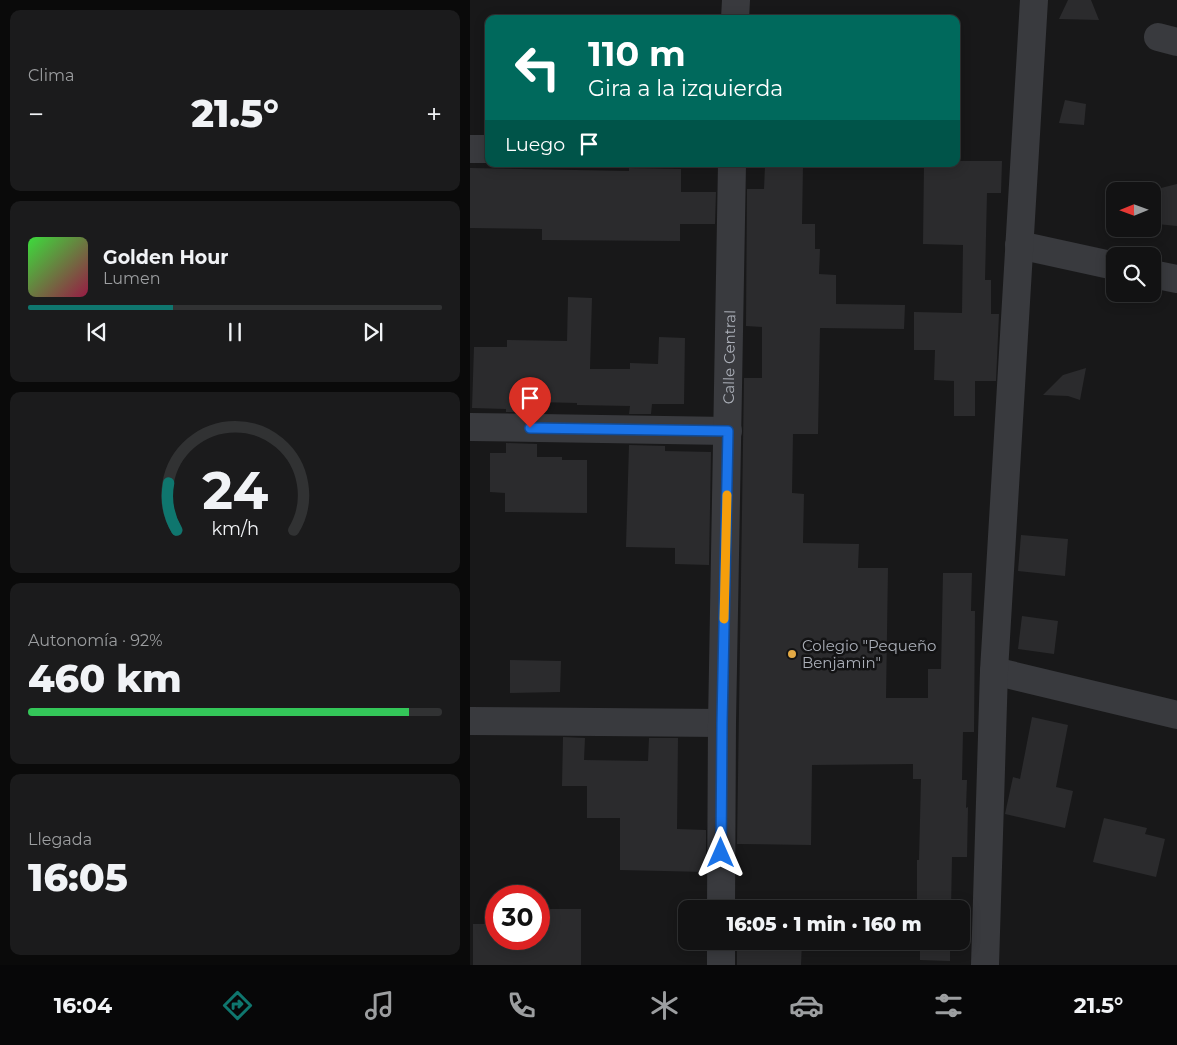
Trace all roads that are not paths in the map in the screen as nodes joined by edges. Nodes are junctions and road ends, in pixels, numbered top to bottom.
1 (736, 0) edge
2 (1034, 0) edge
3 (736, 15) edge
4 (470, 149) edge
5 (485, 149) edge
6 (732, 167) edge
7 (1019, 245) junction
8 (1106, 264) edge
9 (1161, 276) edge
10 (1177, 279) edge
11 (470, 427) edge
12 (728, 431) junction
13 (994, 670) junction
14 (1177, 715) edge
15 (470, 721) edge
16 (722, 723) junction
17 (721, 900) edge
18 (721, 950) edge
19 (721, 965) edge
20 (985, 965) edge

1 - 3 street
2 - 7 street
4 - 5 street
6 - 12 street, Calle Central
7 - 8 street
7 - 13 street
9 - 10 street
11 - 12 street
12 - 16 street, Calle Central
13 - 14 street
13 - 20 street
15 - 16 street
16 - 17 street, Calle Central
18 - 19 street

